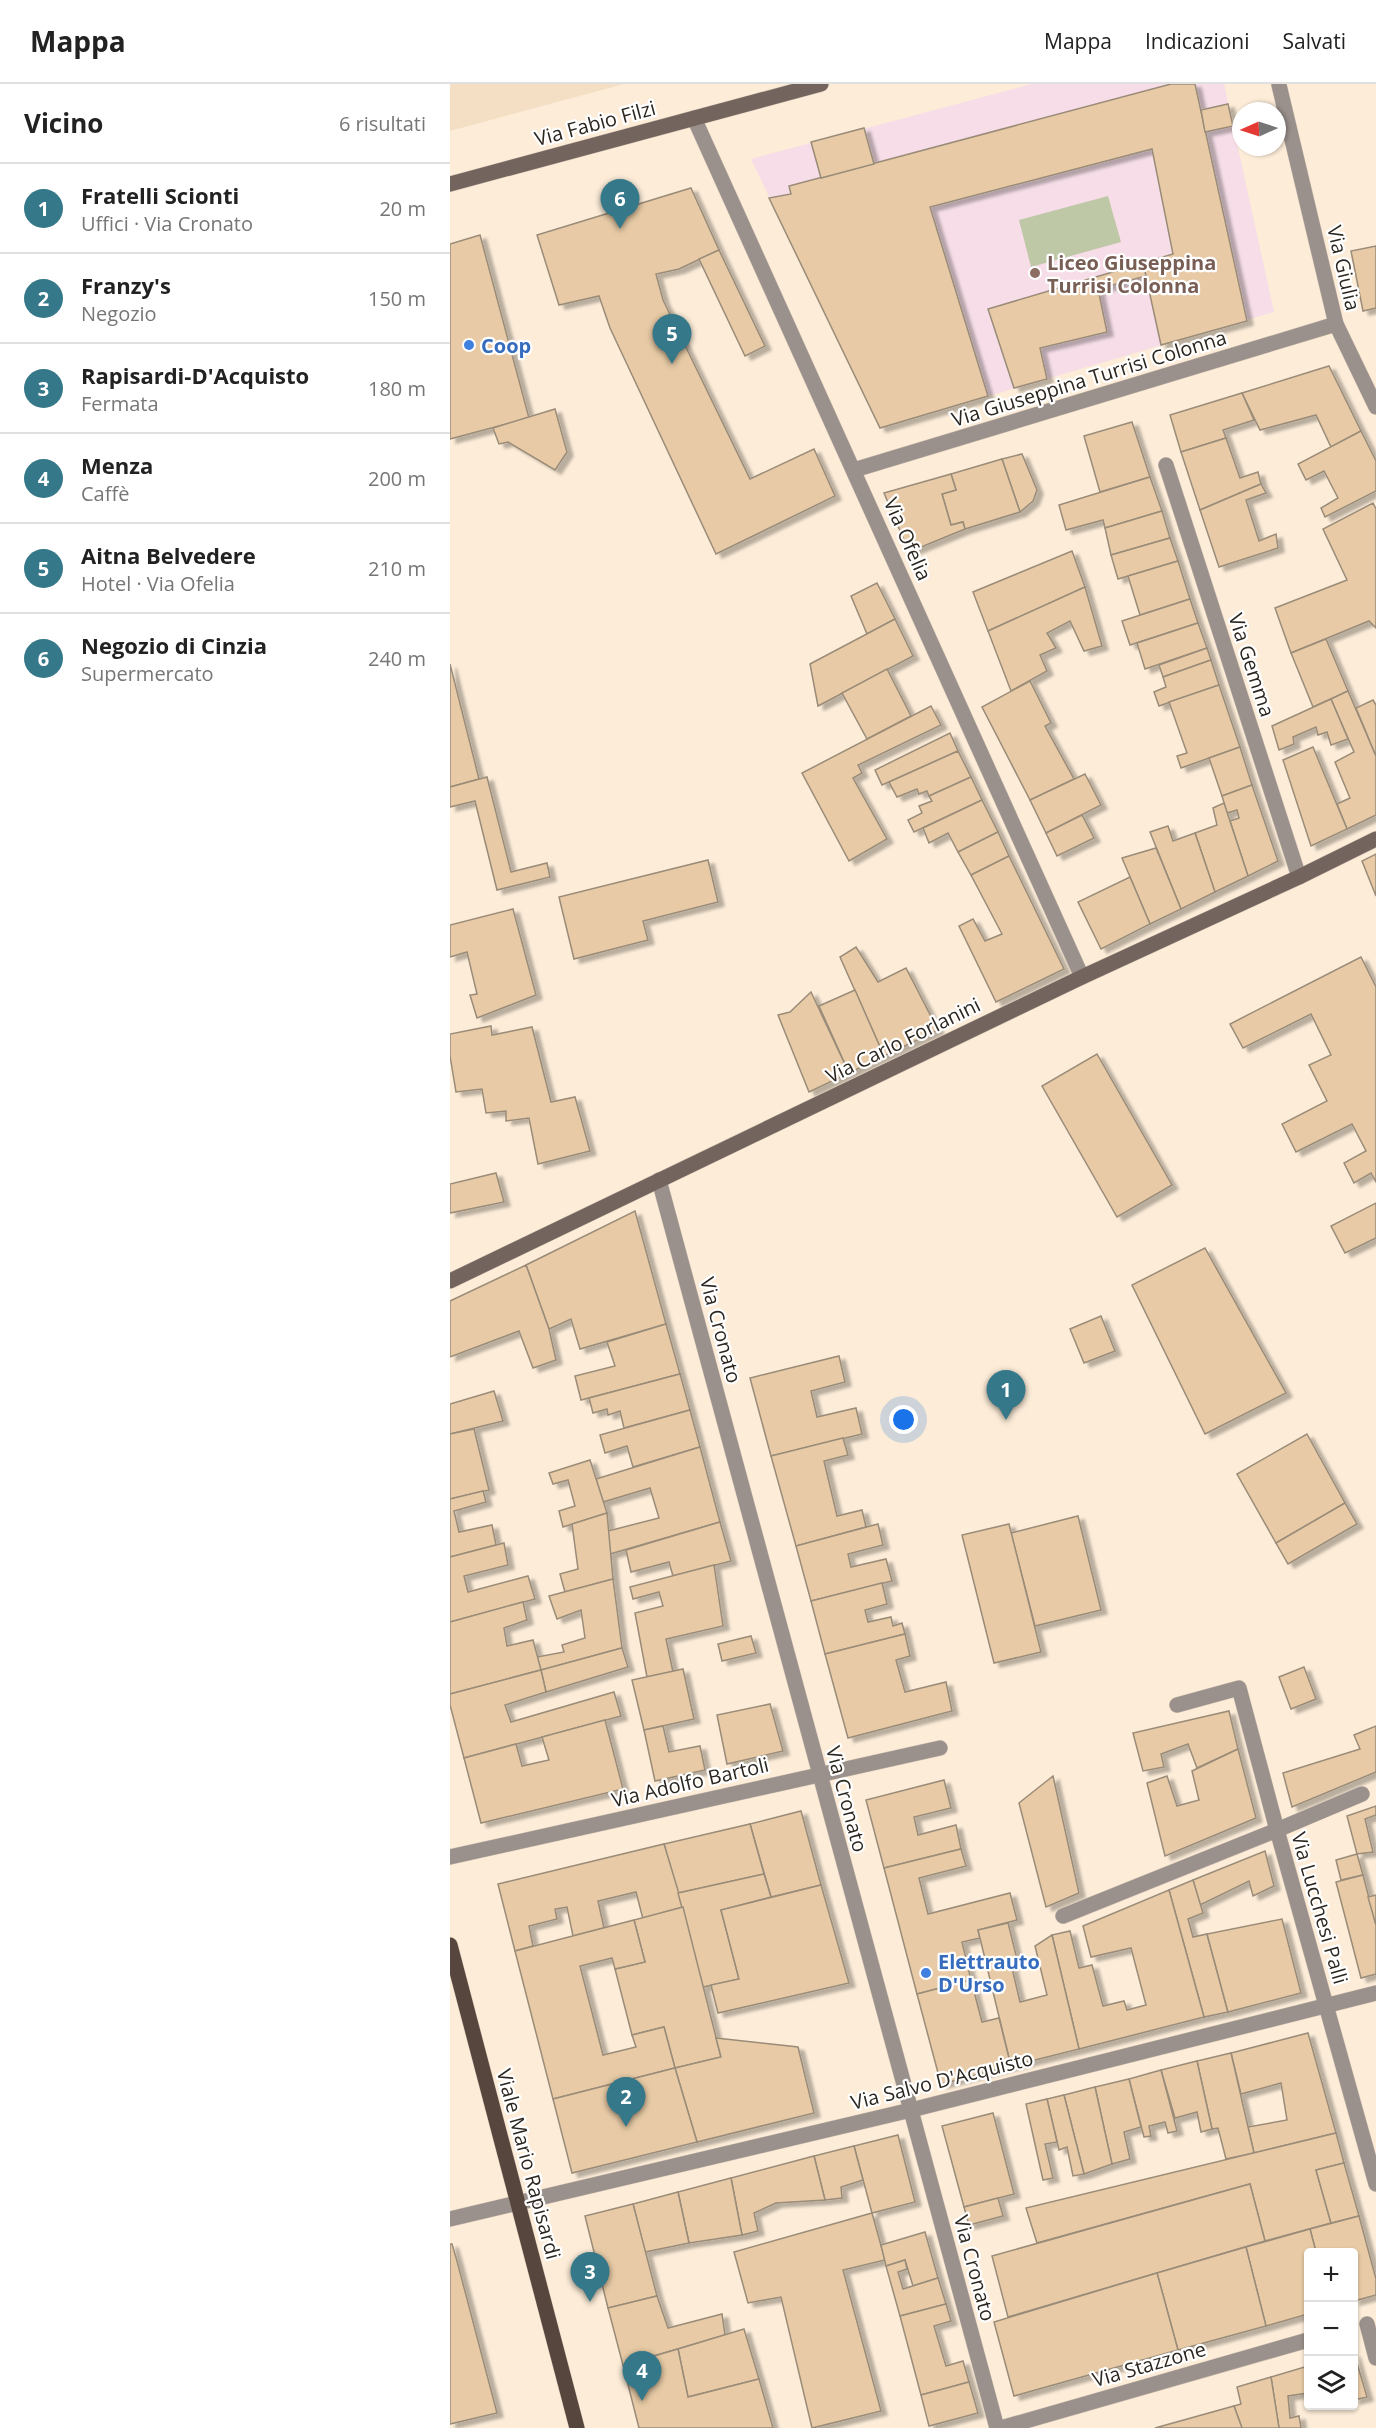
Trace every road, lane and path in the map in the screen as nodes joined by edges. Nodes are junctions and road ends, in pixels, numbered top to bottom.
1 (821, 84) edge
2 (1282, 84) edge
3 (694, 118) junction
4 (450, 184) edge
5 (1336, 324) junction
6 (1376, 407) edge
7 (1166, 465) dead end
8 (854, 470) junction
9 (1376, 839) edge
10 (1299, 877) junction
11 (1082, 977) junction
12 (659, 1180) junction
13 (450, 1281) edge
14 (1177, 1705) dead end
15 (939, 1748) dead end
16 (819, 1774) junction
17 (1362, 1794) dead end
18 (1277, 1830) junction
19 (450, 1857) edge
20 (1063, 1916) dead end
21 (450, 1945) edge
22 (1376, 1993) edge
23 (1326, 2005) junction
24 (911, 2110) junction
25 (1376, 2184) edge
26 (517, 2202) junction
27 (450, 2219) edge
28 (1365, 2324) edge
29 (1304, 2341) edge
30 (1376, 2358) edge
31 (577, 2428) edge
32 (999, 2428) edge

1 - 3 street, Via Fabio Filzi
2 - 5 street, Via Giulia
3 - 4 street, Via Fabio Filzi
3 - 8 street, Via Ofelia
5 - 6 street, Via Giulia
5 - 8 street, Via Giuseppina Turrisi Colonna
7 - 10 street, Via Gemma
8 - 11 street, Via Ofelia
9 - 10 street, Via Carlo Forlanini
10 - 11 street, Via Carlo Forlanini
11 - 12 street, Via Carlo Forlanini
12 - 13 street, Via Carlo Forlanini
12 - 16 street, Via Cronato
14 - 18 street
15 - 16 street, Via Adolfo Bartoli
16 - 19 street, Via Adolfo Bartoli
16 - 24 street, Via Cronato
17 - 18 street
18 - 20 street, Via Lucchesi Palli
18 - 23 street, Via Lucchesi Palli
21 - 26 main road, Viale Mario Rapisardi
22 - 23 street, Via Salvo D'Acquisto
23 - 24 street, Via Salvo D'Acquisto
23 - 25 street, Via Lucchesi Palli
24 - 26 street, Via Salvo D'Acquisto
24 - 32 street, Via Cronato
26 - 27 street, Via Salvo D'Acquisto
26 - 31 main road, Viale Mario Rapisardi
28 - 30 street
29 - 32 street, Via Stazzone

